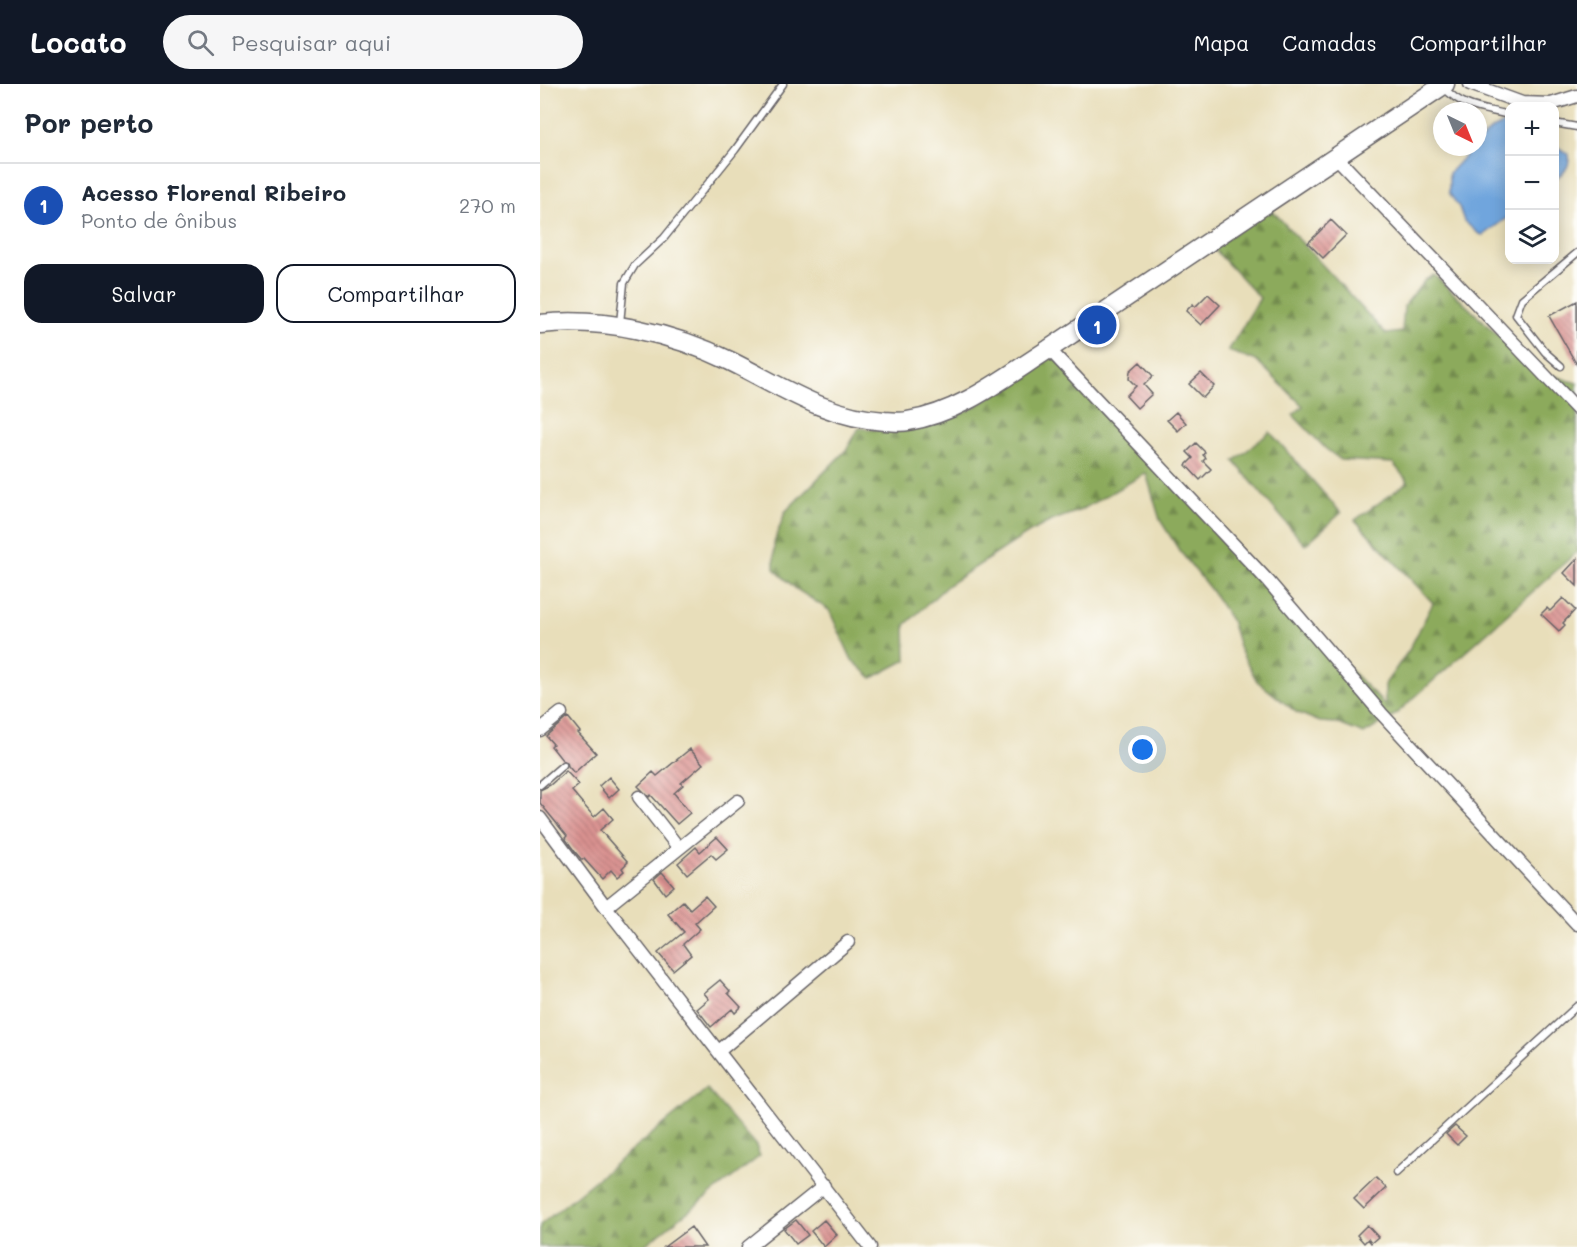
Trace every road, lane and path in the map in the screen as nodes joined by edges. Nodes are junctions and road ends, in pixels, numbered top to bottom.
1 (783, 84) edge
2 (1470, 84) edge
3 (1444, 85) edge
4 (1577, 96) edge
5 (1505, 114) edge
6 (1559, 124) edge
7 (1577, 127) edge
8 (1336, 157) junction
9 (1577, 253) edge
10 (540, 324) edge
11 (620, 326) junction
12 (1049, 349) junction
13 (1561, 366) dead end
14 (1577, 410) edge
15 (561, 713) dead end
16 (540, 730) edge
17 (563, 765) dead end
18 (540, 785) edge
19 (639, 797) dead end
20 (738, 801) dead end
21 (540, 818) edge
22 (678, 847) junction
23 (606, 907) junction
24 (1577, 924) edge
25 (848, 942) dead end
26 (1577, 1006) edge
27 (719, 1051) junction
28 (1396, 1173) dead end
29 (824, 1186) junction
30 (748, 1247) edge
31 (870, 1247) edge

1 - 11 lane
2 - 4 street
3 - 5 lane
3 - 8 street
6 - 7 lane
8 - 12 street
8 - 14 street
9 - 13 lane
10 - 11 street
11 - 12 street
12 - 24 street
15 - 16 street
17 - 18 lane
19 - 22 street
20 - 22 street
21 - 23 street
22 - 23 street
23 - 27 street
25 - 27 street
26 - 28 lane
27 - 29 street
29 - 30 street
29 - 31 street

